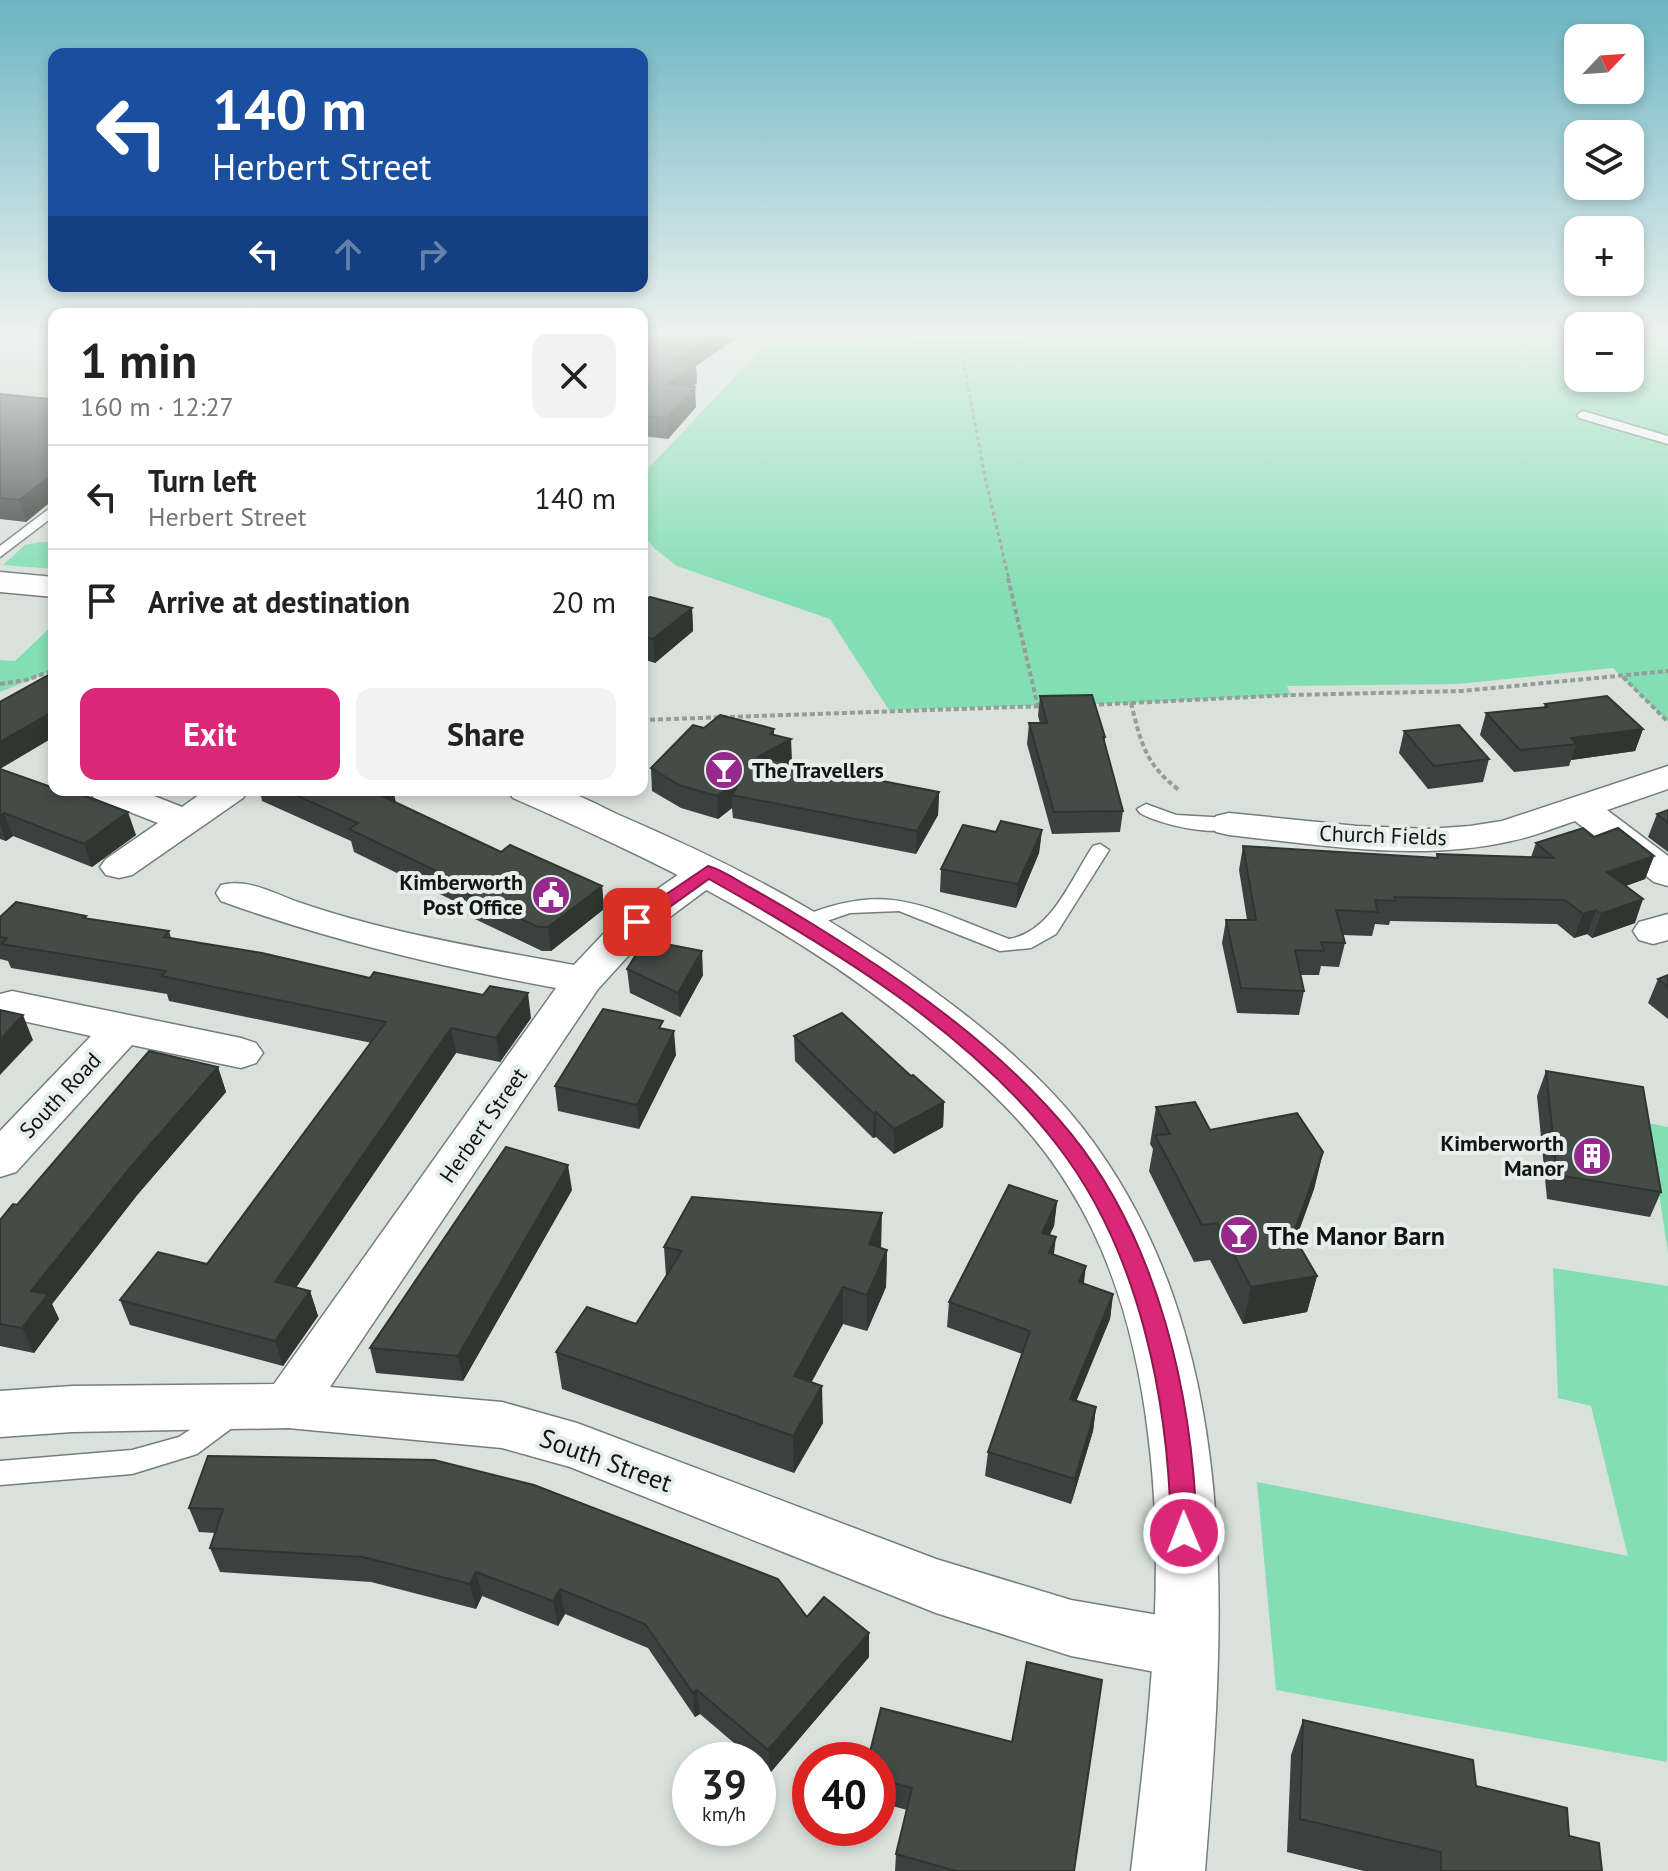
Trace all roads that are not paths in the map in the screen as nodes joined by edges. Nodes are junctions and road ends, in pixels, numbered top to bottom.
1 (1601, 420) edge
2 (1668, 440) edge
3 (48, 514) edge
4 (0, 553) edge
5 (0, 582) edge
6 (48, 586) edge
7 (1668, 777) edge
8 (122, 796) edge
9 (221, 796) edge
10 (540, 796) edge
11 (1579, 806) junction
12 (1146, 809) dead end
13 (185, 821) junction
14 (1229, 824) joint
15 (1100, 850) dead end
16 (119, 867) dead end
17 (708, 871) junction
18 (1668, 874) edge
19 (235, 893) dead end
20 (801, 924) junction
21 (583, 980) junction
22 (12, 1005) dead end
23 (121, 1030) junction
24 (241, 1053) dead end
25 (0, 1160) edge
26 (264, 1407) junction
27 (0, 1414) edge
28 (0, 1473) edge
29 (1187, 1649) junction
30 (1168, 1871) edge

1 - 2 lane
3 - 4 lane
5 - 6 street
7 - 11 street, Church Fields
8 - 13 street
9 - 13 street
10 - 17 street
11 - 14 street, Church Fields
11 - 18 street
12 - 14 lane
13 - 16 street
15 - 20 lane
17 - 20 street
17 - 21 street, Herbert Street
19 - 21 street
20 - 29 street
21 - 26 street, Herbert Street
22 - 23 street, South Road
23 - 24 street, South Road
23 - 25 street, South Road
26 - 27 street, South Street
26 - 28 lane
26 - 29 street, South Street
29 - 30 street

